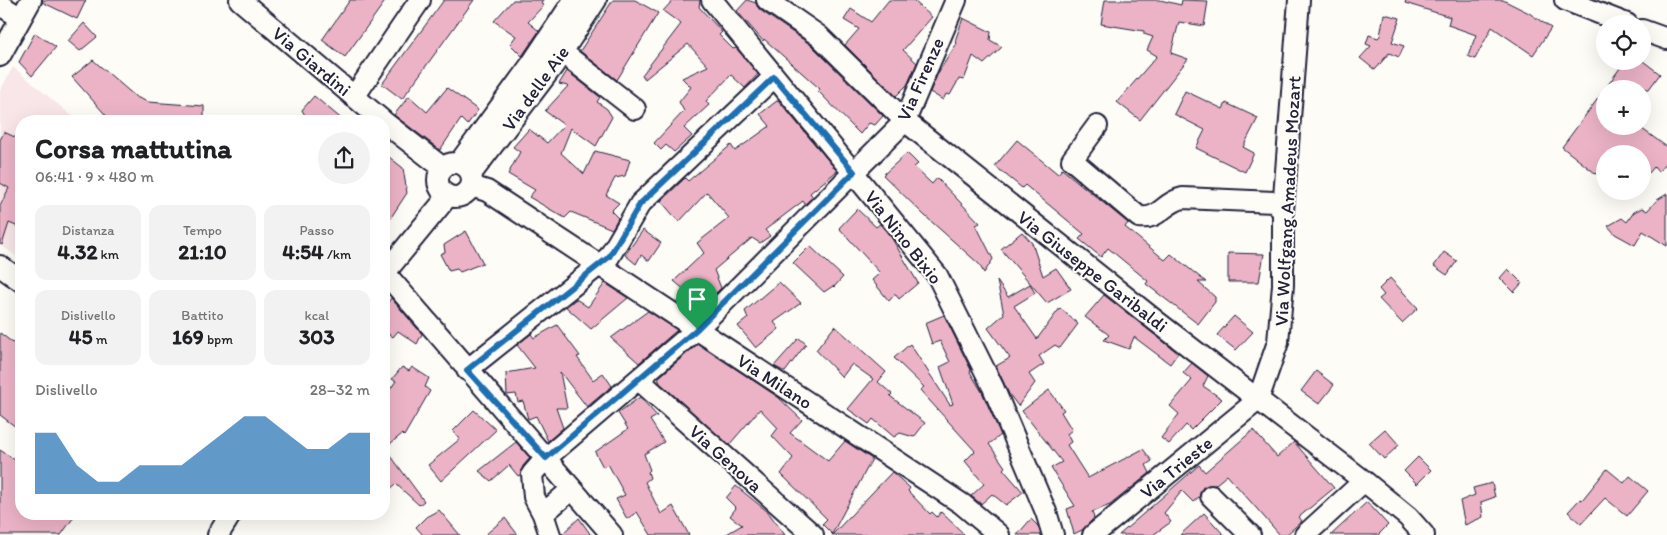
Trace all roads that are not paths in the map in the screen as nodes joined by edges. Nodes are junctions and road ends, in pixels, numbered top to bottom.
1 (31, 0) edge
2 (240, 0) edge
3 (420, 0) edge
4 (574, 0) edge
5 (596, 0) edge
6 (712, 0) edge
7 (767, 0) edge
8 (956, 0) edge
9 (1299, 0) edge
10 (1565, 0) edge
11 (0, 5) edge
12 (1604, 15) edge
13 (21, 18) junction
14 (1651, 33) edge
15 (1667, 39) edge
16 (554, 47) junction
17 (0, 56) edge
18 (774, 77) junction
19 (354, 97) junction
20 (635, 109) dead end
21 (371, 115) edge
22 (905, 122) junction
23 (1097, 126) dead end
24 (390, 128) edge
25 (854, 172) junction
26 (461, 173) junction
27 (448, 196) junction
28 (1283, 211) junction
29 (599, 264) junction
30 (0, 266) edge
31 (390, 267) edge
32 (15, 277) edge
33 (390, 281) edge
34 (697, 329) junction
35 (467, 370) junction
36 (639, 380) junction
37 (1258, 400) junction
38 (546, 458) junction
39 (1364, 481) junction
40 (572, 489) junction
41 (1211, 496) dead end
42 (543, 514) junction
43 (227, 520) edge
44 (218, 535) edge
45 (550, 535) edge
46 (612, 535) edge
47 (813, 535) edge
48 (999, 535) edge
49 (1054, 535) edge
50 (1093, 535) edge
51 (1250, 535) edge
52 (1305, 535) edge
53 (1424, 535) edge

1 - 13 street
2 - 19 street, Via Giardini
3 - 19 street
4 - 16 street, Via delle Aie
5 - 16 street, Via delle Aie
6 - 18 street, Via Nino Bixio
7 - 22 street, Via Giuseppe Garibaldi
8 - 22 street, Via Firenze
9 - 28 street, Via Wolfgang Amadeus Mozart
10 - 12 street
11 - 13 street
13 - 17 street
14 - 15 street
16 - 20 street
16 - 26 street, Via delle Aie
18 - 25 street, Via Nino Bixio
18 - 29 street
19 - 21 street, Via Giardini
22 - 25 street, Via Firenze
22 - 37 street, Via Giuseppe Garibaldi
23 - 28 street
24 - 26 street, Via Giardini
25 - 34 street, Via Firenze
25 - 49 street, Via Nino Bixio
26 - 27 street
26 - 27 street
26 - 29 street, Via Milano
27 - 31 street
28 - 37 street, Via Wolfgang Amadeus Mozart
29 - 34 street, Via Milano
29 - 35 street
30 - 32 street
33 - 35 street
34 - 36 street, Via Firenze
34 - 48 street, Via Milano
35 - 38 street
36 - 38 street, Via Firenze
36 - 47 street, Via Genova
37 - 39 street, Via Giuseppe Garibaldi
37 - 50 street, Via Trieste
38 - 40 street
38 - 42 street, Via Firenze
39 - 52 street
39 - 53 street, Via Giuseppe Garibaldi
40 - 42 street
40 - 46 street
41 - 51 street
42 - 45 street, Via Firenze
43 - 44 street

